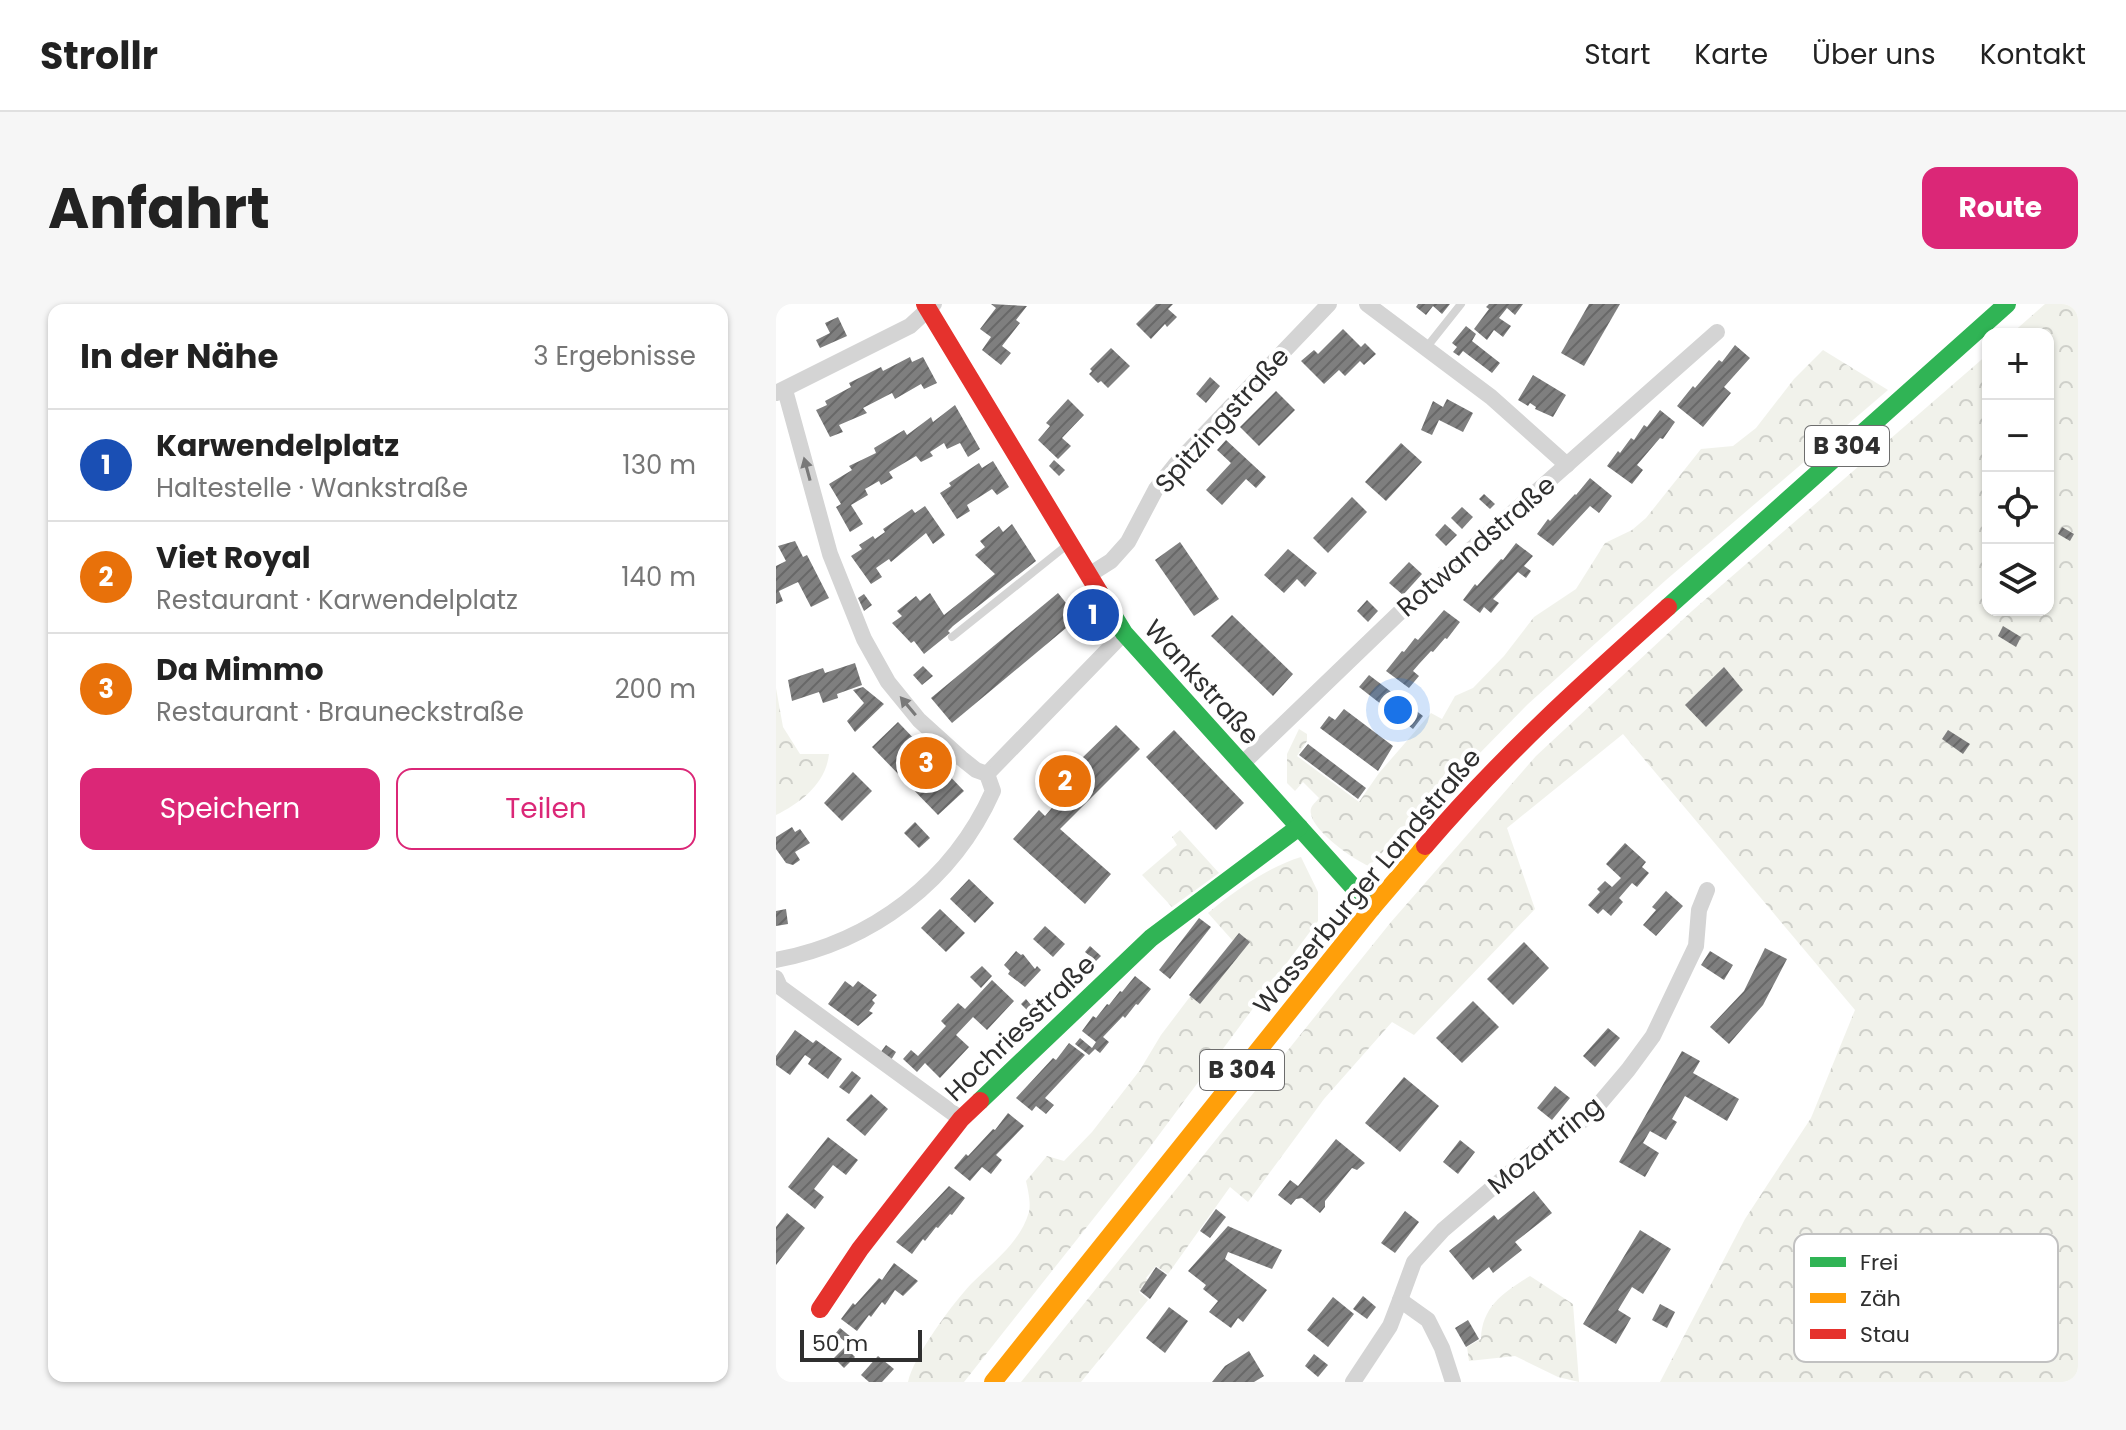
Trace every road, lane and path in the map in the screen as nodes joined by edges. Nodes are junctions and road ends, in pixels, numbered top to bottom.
1 (1329, 304) edge
2 (1367, 304) edge
3 (1461, 304) edge
4 (2007, 304) edge
5 (929, 306) edge
6 (1717, 332) dead end
7 (1426, 348) junction
8 (780, 391) edge
9 (1567, 465) junction
10 (1070, 542) junction
11 (1089, 575) junction
12 (1124, 633) junction
13 (952, 637) dead end
14 (1241, 765) junction
15 (987, 774) junction
16 (1299, 827) junction
17 (1707, 890) dead end
18 (1372, 908) junction
19 (776, 960) edge
20 (776, 978) edge
21 (961, 1119) junction
22 (1400, 1300) junction
23 (820, 1309) dead end
24 (993, 1382) edge
25 (1353, 1382) edge
26 (1453, 1382) edge

1 - 11 street, Spitzingstraße
2 - 7 street
3 - 7 lane
4 - 18 main road, Wasserburger Landstraße / B 304
5 - 8 street
5 - 10 main road, Wankstraße
6 - 9 street, Rotwandstraße
7 - 9 street
15 -> 8 street
9 - 14 street, Rotwandstraße
10 - 11 main road, Wankstraße
10 - 13 lane
11 - 12 main road, Wankstraße
12 - 14 main road, Wankstraße
12 - 15 street
14 - 16 main road, Wankstraße
15 - 19 street
16 - 18 main road, Wankstraße
16 - 21 main road, Hochriesstraße
17 - 22 street, Mozartring
18 - 24 main road, Wasserburger Landstraße / B 304
20 - 21 street
21 - 23 main road, Hochriesstraße
22 - 25 street, Mozartring
22 - 26 street

